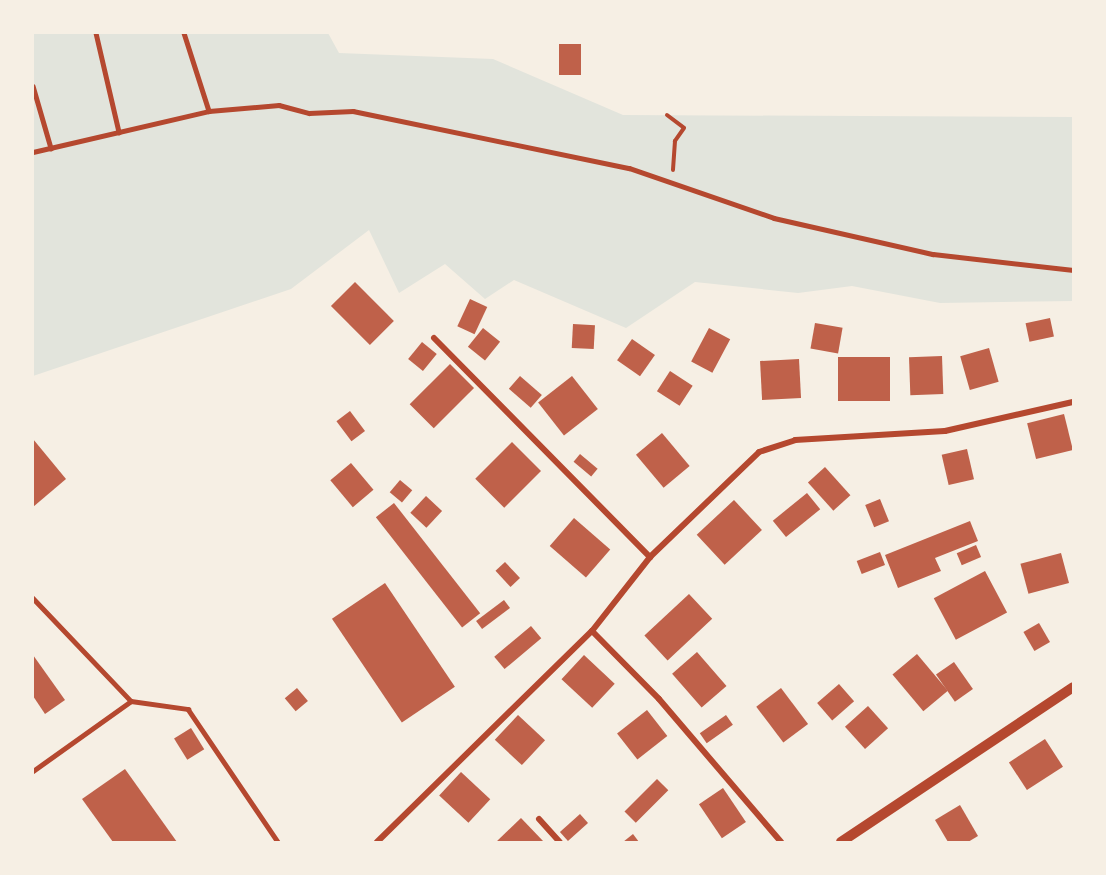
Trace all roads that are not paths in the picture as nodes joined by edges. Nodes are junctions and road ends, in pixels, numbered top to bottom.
1 (96, 33) edge
2 (184, 33) edge
3 (33, 86) edge
4 (209, 111) junction
5 (119, 132) junction
6 (51, 148) junction
7 (33, 152) edge
8 (1073, 270) edge
9 (434, 338) dead end
10 (1073, 402) edge
11 (651, 558) junction
12 (33, 598) edge
13 (592, 631) junction
14 (1073, 687) edge
15 (131, 701) junction
16 (33, 771) edge
17 (539, 819) dead end
18 (278, 842) edge
19 (377, 842) edge
20 (560, 842) edge
21 (781, 842) edge
22 (841, 842) edge

1 - 5 lane
2 - 4 lane
3 - 6 lane
4 - 5 lane
4 - 8 lane
5 - 6 lane
6 - 7 lane
9 - 11 street
10 - 11 street
11 - 13 street
12 - 15 lane
13 - 19 street
13 - 21 street
14 - 22 street
15 - 16 lane
15 - 18 lane
17 - 20 street

